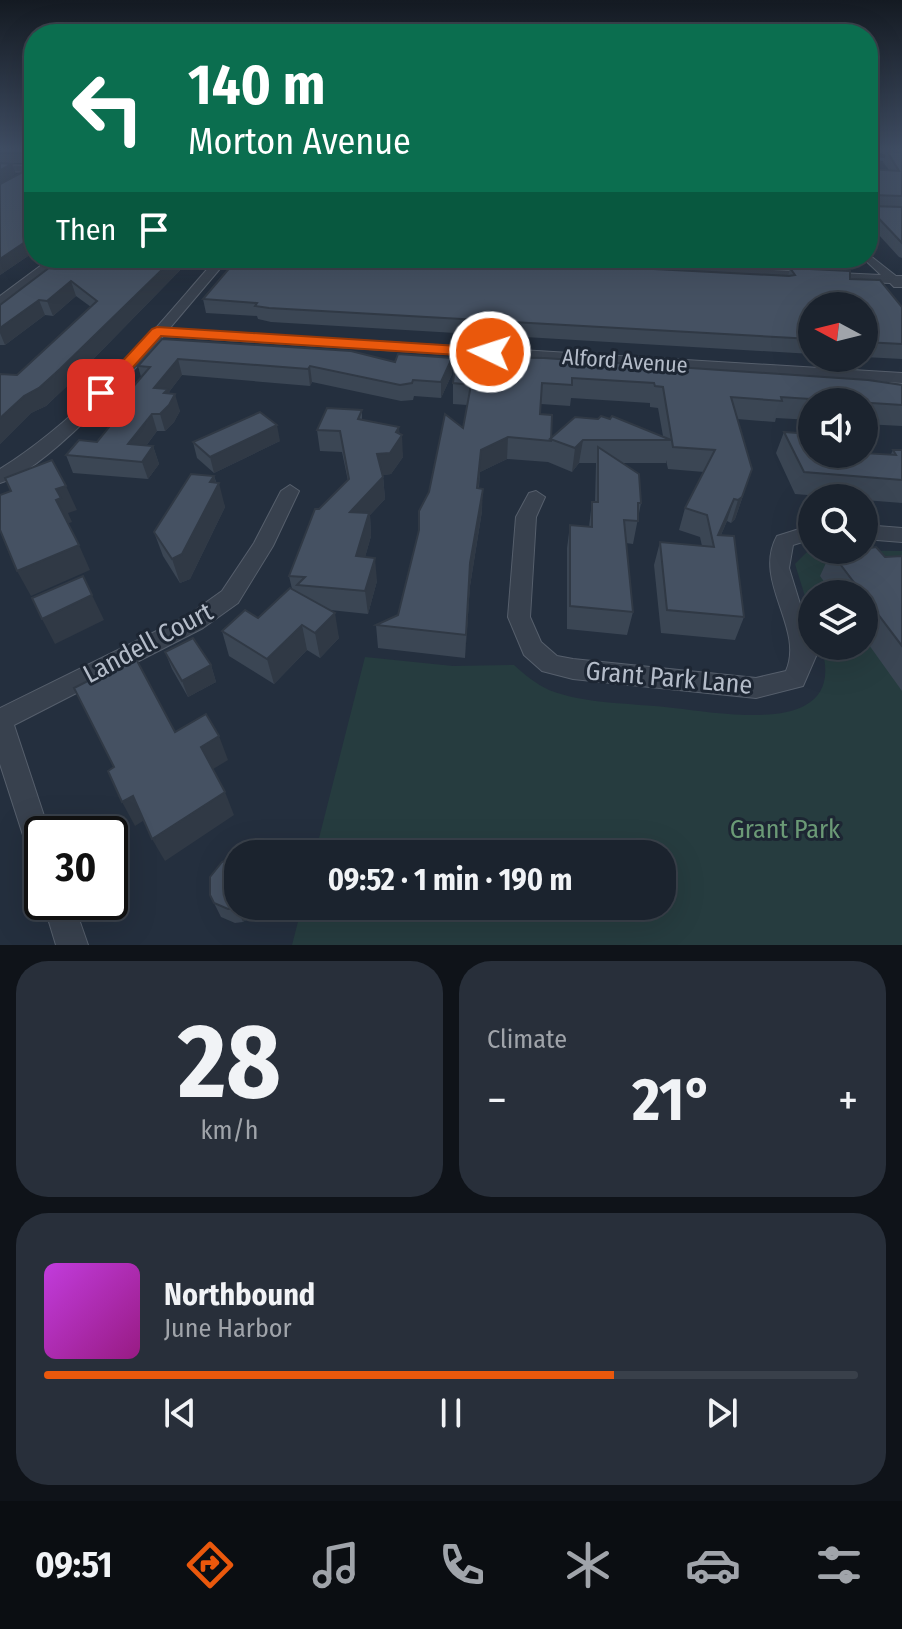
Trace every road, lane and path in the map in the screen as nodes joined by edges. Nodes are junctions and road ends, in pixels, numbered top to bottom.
1 (878, 265) edge
2 (45, 268) edge
3 (214, 268) edge
4 (636, 268) edge
5 (899, 283) edge
6 (0, 302) edge
7 (157, 332) junction
8 (902, 378) edge
9 (0, 477) edge
10 (290, 491) dead end
11 (536, 497) dead end
12 (878, 533) edge
13 (902, 535) edge
14 (798, 536) edge
15 (0, 721) edge
16 (30, 816) edge
17 (64, 920) edge
18 (72, 945) edge

1 - 5 street
2 - 6 street
3 - 7 street
4 - 5 street
7 - 8 street, Alford Avenue
7 - 9 street
10 - 15 street, Landell Court
11 - 14 street, Grant Park Lane
12 - 13 street
15 - 16 street
17 - 18 street

